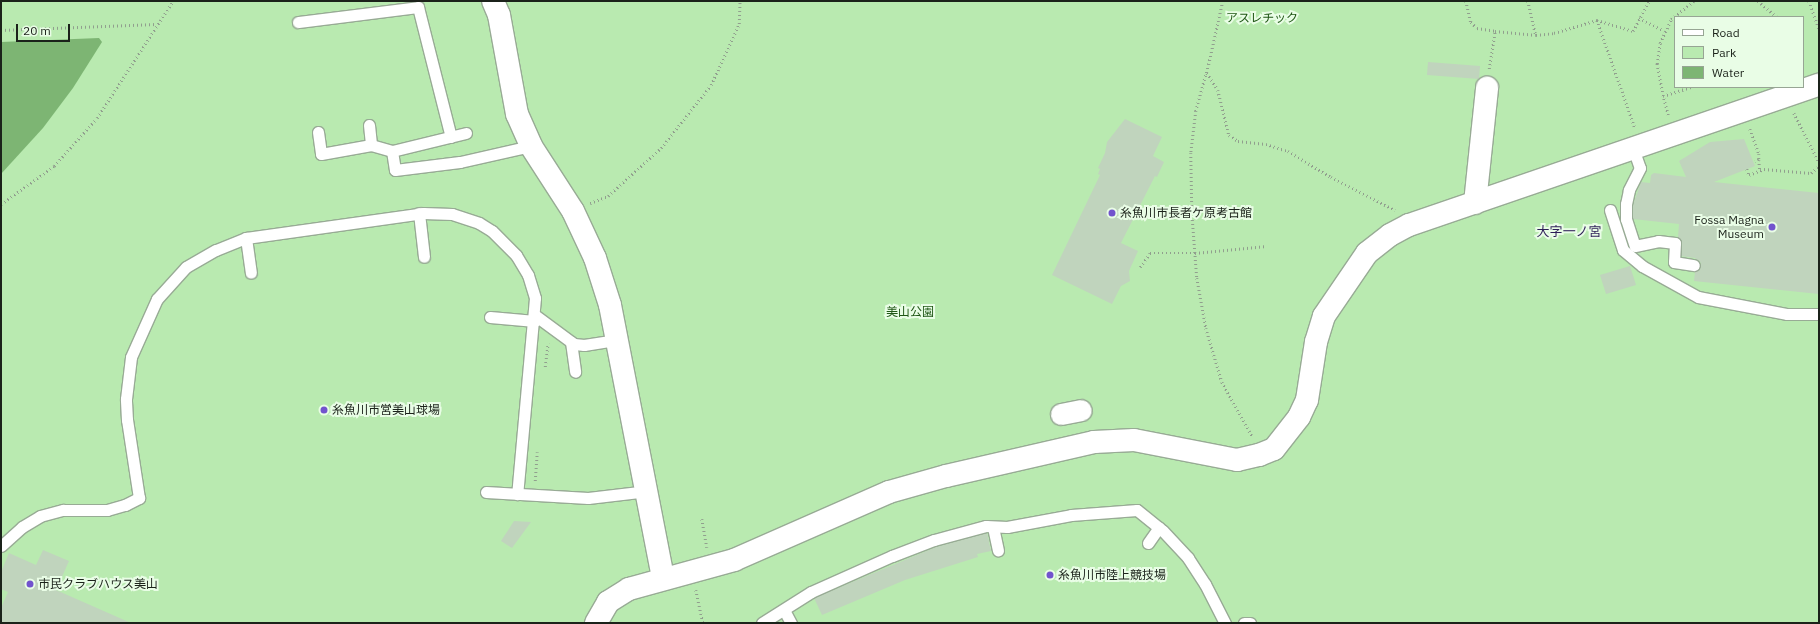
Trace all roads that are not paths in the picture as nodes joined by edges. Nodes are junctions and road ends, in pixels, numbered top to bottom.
1 (493, 1) edge
2 (298, 22) dead end
3 (1819, 85) edge
4 (1487, 88) road end
5 (369, 125) dead end
6 (318, 132) dead end
7 (466, 133) dead end
8 (451, 137) junction
9 (371, 145) junction
10 (531, 146) junction
11 (1638, 146) junction
12 (392, 151) junction
13 (1475, 203) junction
14 (1610, 210) dead end
15 (419, 213) junction
16 (246, 238) junction
17 (424, 257) dead end
18 (1694, 265) dead end
19 (251, 273) dead end
20 (1819, 314) edge
21 (490, 317) dead end
22 (535, 319) junction
23 (617, 340) junction
24 (571, 342) junction
25 (575, 372) dead end
26 (648, 491) junction
27 (486, 492) dead end
28 (517, 494) junction
29 (993, 527) junction
30 (1159, 527) junction
31 (1148, 543) dead end
32 (1, 546) edge
33 (998, 550) dead end
34 (663, 577) junction
35 (784, 610) junction
36 (596, 623) edge
37 (762, 623) edge
38 (791, 623) edge
39 (1225, 623) edge
40 (1244, 623) edge
41 (1250, 623) edge

1 - 10 street
2 - 8 lane
3 - 11 street
4 - 13 street
5 - 9 lane
6 - 9 lane
7 - 8 lane
8 - 12 lane
9 - 12 lane
10 - 12 lane
10 - 23 street
11 - 13 street
11 - 18 lane
13 - 34 street
14 - 20 lane
15 - 16 lane
15 - 17 lane
15 - 22 lane
16 - 19 lane
16 - 32 lane
21 - 22 lane
22 - 24 lane
22 - 28 lane
23 - 24 lane
23 - 26 street
24 - 25 lane
26 - 28 lane
26 - 34 street
27 - 28 lane
29 - 30 lane
29 - 33 lane
29 - 35 lane
30 - 31 lane
30 - 39 lane
34 - 36 street
35 - 37 lane
35 - 38 lane
40 - 41 lane

